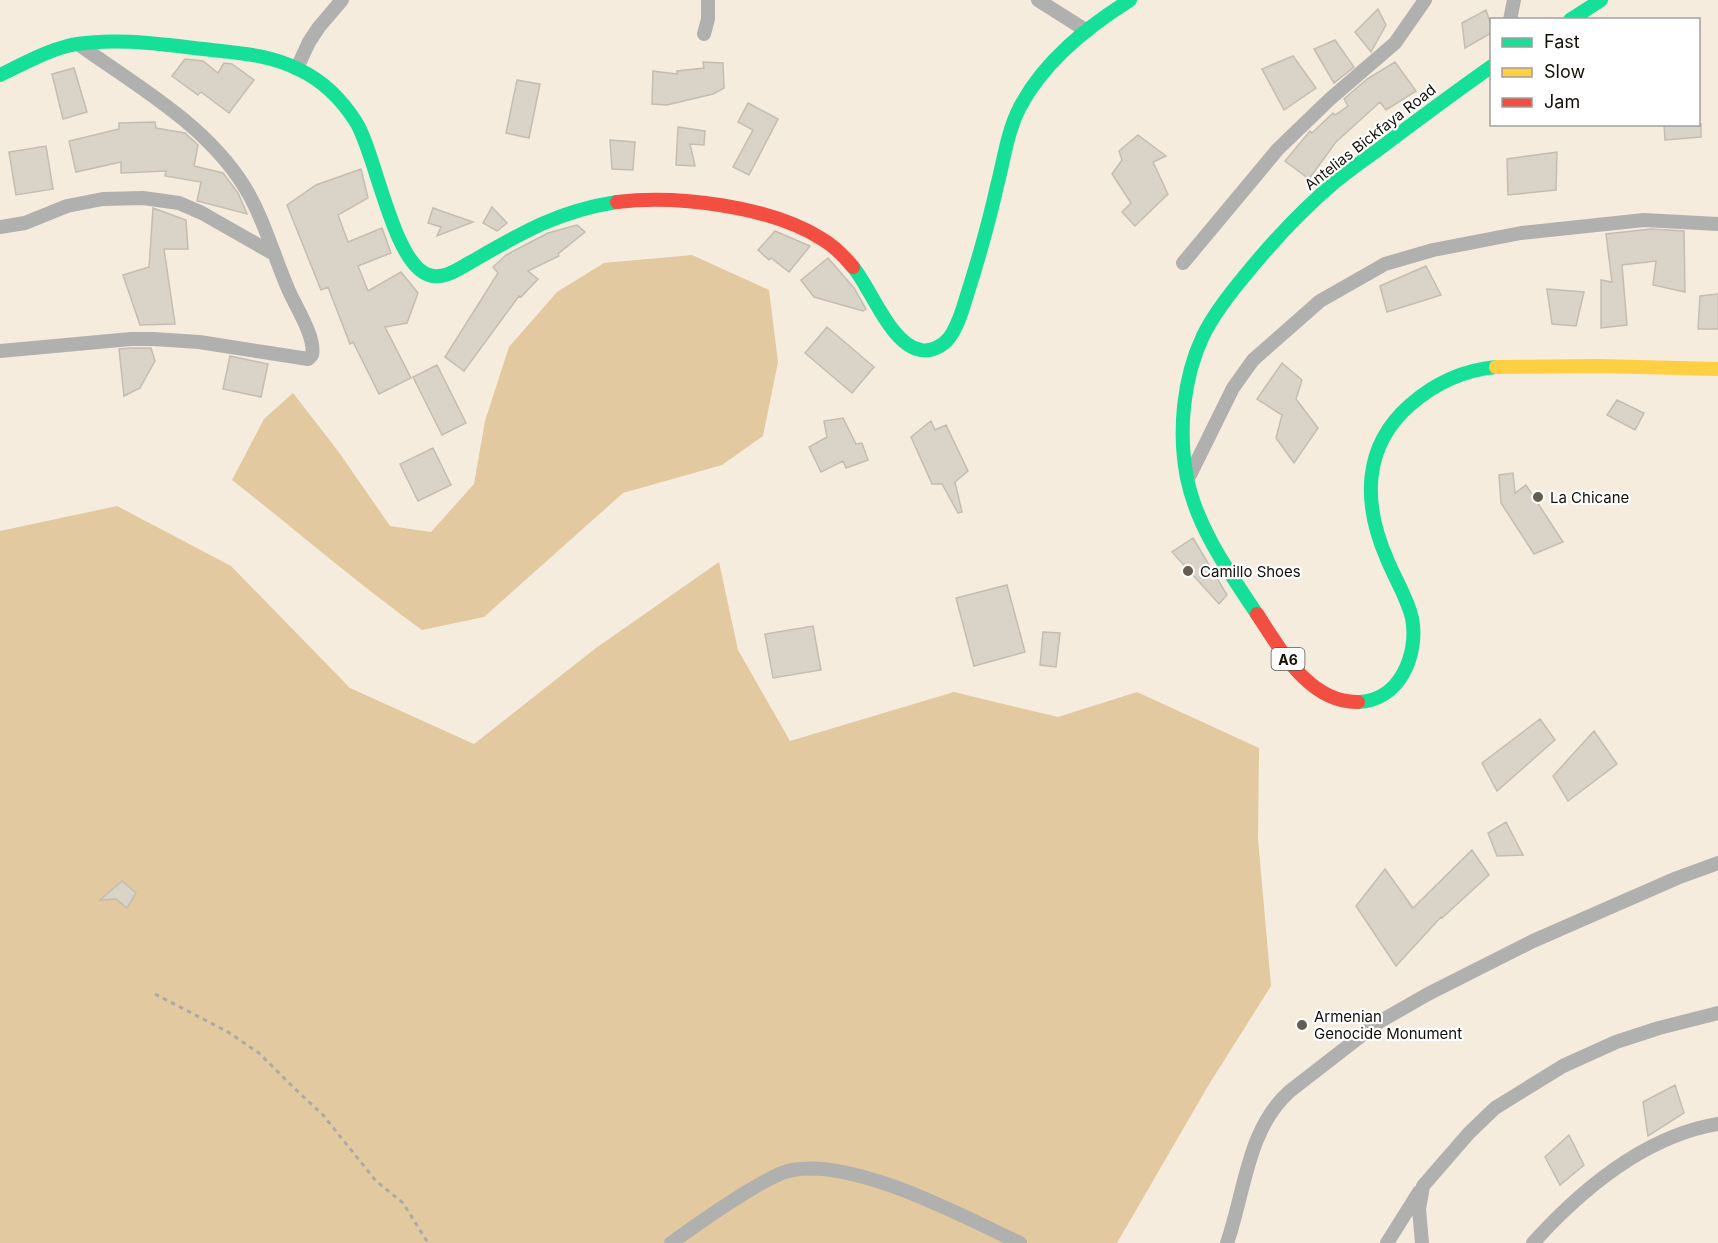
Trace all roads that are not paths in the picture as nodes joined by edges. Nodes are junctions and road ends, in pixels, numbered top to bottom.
1 (342, 0) edge
2 (708, 0) edge
3 (1038, 0) edge
4 (1130, 0) edge
5 (1425, 0) edge
6 (1514, 0) edge
7 (1601, 0) edge
8 (1510, 18) edge
9 (1573, 18) edge
10 (1087, 31) junction
11 (704, 34) dead end
12 (78, 44) junction
13 (1490, 67) edge
14 (297, 68) junction
15 (0, 75) edge
16 (1718, 224) edge
17 (0, 227) edge
18 (274, 254) junction
19 (1183, 263) dead end
20 (0, 351) edge
21 (1718, 369) edge
22 (1188, 480) junction
23 (1718, 863) edge
24 (1718, 1013) edge
25 (1718, 1124) edge
26 (1424, 1185) junction
27 (671, 1243) edge
28 (1020, 1243) edge
29 (1227, 1243) edge
30 (1387, 1243) edge
31 (1422, 1243) edge
32 (1533, 1243) edge

1 - 14 street
2 - 11 street
3 - 10 street
4 - 10 main road
5 - 19 street
6 - 8 street
7 - 9 main road
10 - 14 main road
12 - 14 main road
12 - 15 main road
12 - 18 street
13 - 22 main road, Antelias Bickfaya Road / A6
16 - 22 street
17 - 18 street
18 - 20 street
21 - 22 main road, Antelias Bickfaya Road / A6
23 - 29 street
24 - 26 street
25 - 32 street
26 - 30 street
26 - 31 street
27 - 28 street

